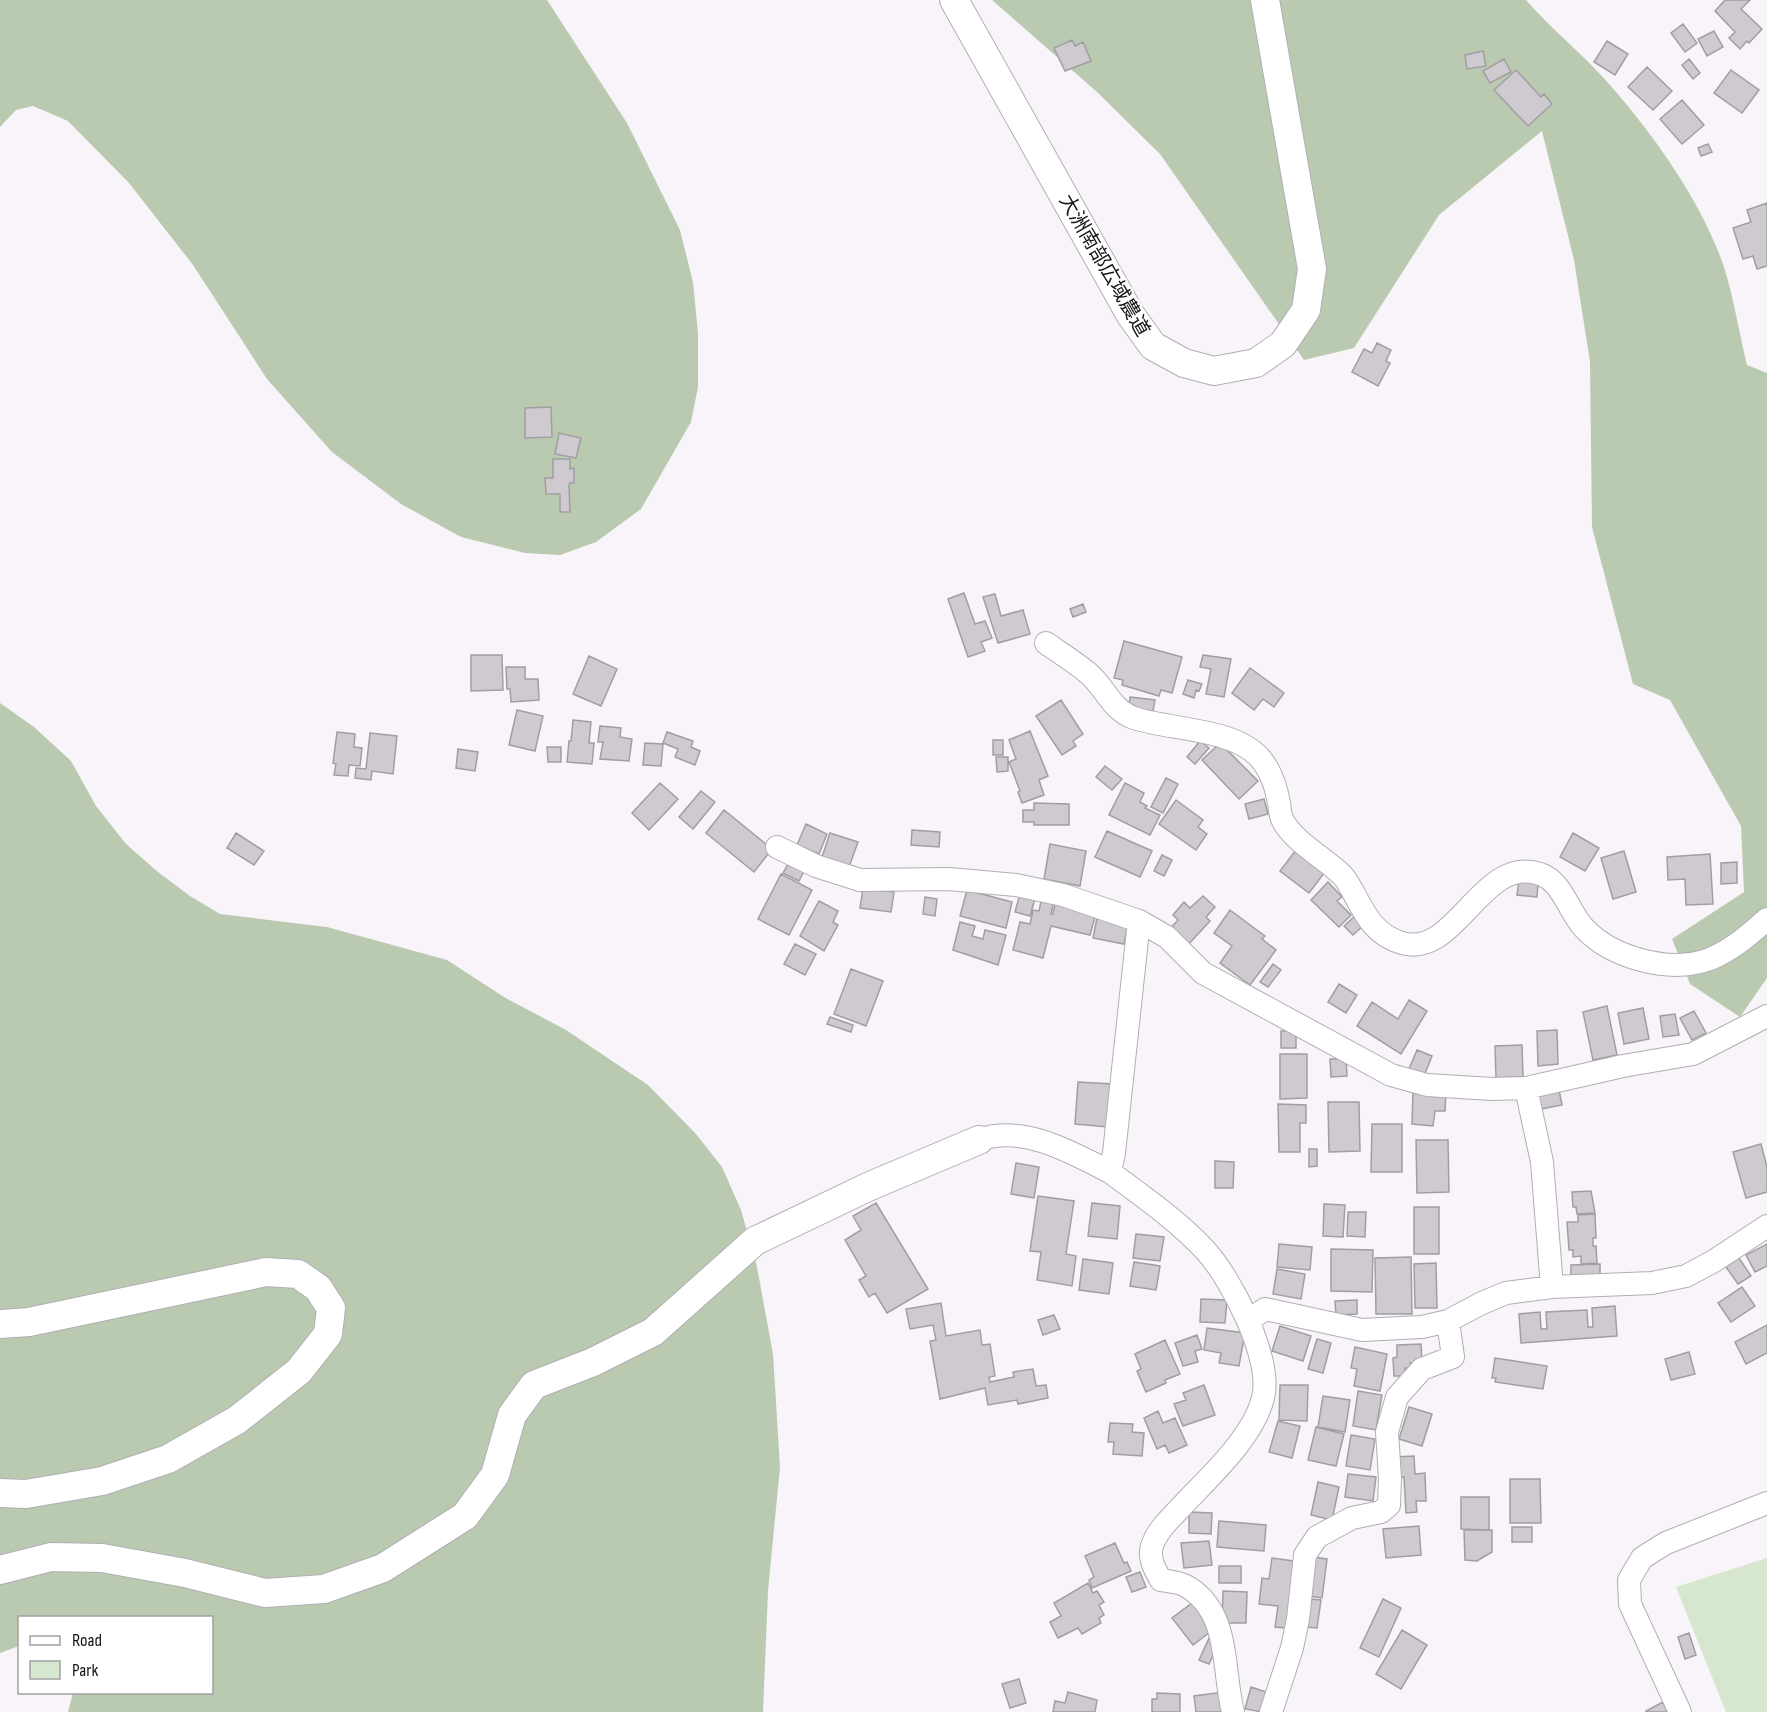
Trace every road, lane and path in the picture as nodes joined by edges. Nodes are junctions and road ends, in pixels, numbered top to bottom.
1 (954, 0) edge
2 (1265, 0) edge
3 (1046, 643) dead end
4 (777, 848) dead end
5 (1767, 919) edge
6 (1140, 921) junction
7 (1767, 1016) edge
8 (1526, 1088) junction
9 (979, 1140) joint
10 (1110, 1172) junction
11 (1767, 1226) edge
12 (1552, 1287) junction
13 (1248, 1321) junction
14 (1448, 1321) junction
15 (0, 1324) edge
16 (0, 1493) edge
17 (1767, 1503) edge
18 (0, 1570) edge
19 (1233, 1712) edge
20 (1271, 1712) edge
21 (1680, 1712) edge

1 - 2 street, 大洲南部広域農道
3 - 5 street
4 - 6 street
6 - 8 street
6 - 10 street
7 - 8 street
8 - 12 street
9 - 10 street
9 - 18 street
10 - 13 street
11 - 12 street
12 - 14 street
13 - 14 street
13 - 19 street
14 - 20 street
15 - 16 street
17 - 21 street

